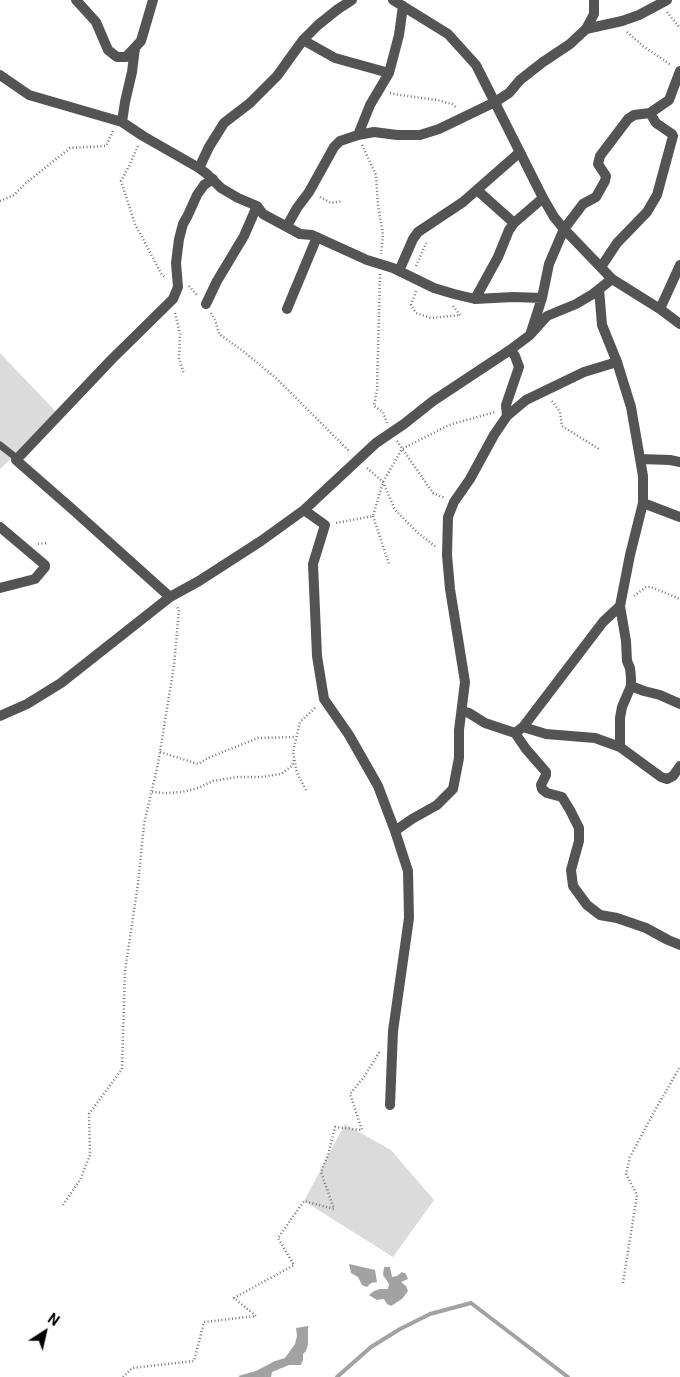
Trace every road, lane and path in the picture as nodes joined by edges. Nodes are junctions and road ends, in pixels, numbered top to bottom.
1 (76, 0) edge
2 (153, 0) edge
3 (352, 0) edge
4 (393, 0) edge
5 (594, 0) edge
6 (663, 2) edge
7 (403, 6) junction
8 (620, 22) junction
9 (680, 28) edge
10 (586, 29) junction
11 (303, 40) junction
12 (135, 48) junction
13 (680, 71) edge
14 (389, 73) junction
15 (0, 75) edge
16 (379, 90) junction
17 (495, 102) junction
18 (650, 113) junction
19 (468, 115) junction
20 (120, 121) junction
21 (358, 135) junction
22 (143, 136) junction
23 (520, 152) junction
24 (199, 168) junction
25 (213, 179) junction
26 (477, 190) junction
27 (309, 192) junction
28 (543, 198) junction
29 (0, 201) edge
30 (343, 201) dead end
31 (257, 206) junction
32 (514, 223) junction
33 (287, 226) junction
34 (564, 229) junction
35 (316, 237) junction
36 (427, 240) dead end
37 (380, 264) junction
38 (680, 265) edge
39 (601, 267) junction
40 (399, 270) junction
41 (177, 274) junction
42 (416, 279) junction
43 (612, 279) junction
44 (178, 287) junction
45 (599, 289) junction
46 (475, 298) junction
47 (542, 298) junction
48 (173, 299) junction
49 (206, 304) junction
50 (287, 309) dead end
51 (660, 309) junction
52 (460, 315) dead end
53 (680, 324) edge
54 (530, 335) junction
55 (510, 350) junction
56 (617, 362) junction
57 (184, 374) dead end
58 (545, 391) junction
59 (507, 412) junction
60 (391, 432) junction
61 (0, 445) edge
62 (402, 449) junction
63 (599, 449) dead end
64 (640, 458) junction
65 (16, 460) junction
66 (358, 460) junction
67 (680, 462) edge
68 (383, 482) junction
69 (454, 502) junction
70 (643, 503) junction
71 (304, 510) junction
72 (373, 516) junction
73 (680, 517) edge
74 (325, 525) junction
75 (0, 527) edge
76 (447, 555) junction
77 (389, 564) dead end
78 (0, 588) edge
79 (170, 597) junction
80 (680, 599) edge
81 (620, 606) junction
82 (631, 686) junction
83 (324, 699) junction
84 (680, 704) edge
85 (462, 711) junction
86 (0, 716) edge
87 (519, 730) junction
88 (296, 737) junction
89 (620, 747) junction
90 (160, 752) junction
91 (294, 760) junction
92 (680, 766) edge
93 (306, 790) dead end
94 (152, 792) junction
95 (395, 831) junction
96 (680, 945) edge
97 (380, 1050) dead end
98 (680, 1067) edge
99 (390, 1105) dead end
100 (63, 1205) dead end
101 (623, 1283) dead end
102 (123, 1377) edge

1 - 12 street
2 - 12 street
3 - 11 street
4 - 7 street
5 - 10 street
6 - 8 street
6 - 9 path
7 - 14 street
7 - 17 street
8 - 10 street
8 - 13 path
10 - 17 street
11 - 14 street
11 - 24 street
12 - 20 street
13 - 18 street
14 - 16 street
15 - 20 street
16 - 19 path
16 - 21 street
17 - 19 street
17 - 23 street
18 - 34 street
18 - 39 street
19 - 21 street
20 - 22 street
20 - 29 path
21 - 27 street
21 - 37 path
22 - 24 street
22 - 44 path
23 - 26 street
23 - 28 street
24 - 25 street
25 - 31 street
25 - 41 street
26 - 32 street
26 - 40 street
27 - 30 path
27 - 33 street
28 - 32 street
28 - 34 street
31 - 33 street
31 - 49 street
32 - 46 street
33 - 35 street
34 - 39 street
34 - 47 street
35 - 37 street
35 - 50 street
36 - 42 path
37 - 40 street
37 - 60 path
38 - 51 street
39 - 43 street
40 - 42 street
41 - 44 street
41 - 49 path
42 - 46 street
42 - 52 path
43 - 45 street
43 - 51 street
44 - 48 street
45 - 54 street
45 - 56 street
46 - 47 street
47 - 54 street
48 - 57 path
48 - 65 street
49 - 66 path
51 - 53 street
54 - 55 street
55 - 59 street
55 - 60 street
56 - 58 street
56 - 64 street
58 - 59 street
58 - 63 path
59 - 62 path
59 - 69 street
60 - 62 path
60 - 66 street
61 - 65 lane
62 - 68 path
62 - 69 path
64 - 67 street
64 - 70 street
65 - 79 street
66 - 68 path
66 - 71 street
68 - 72 path
68 - 76 path
69 - 76 street
70 - 73 street
70 - 81 street
71 - 74 street
71 - 79 street
72 - 74 path
72 - 77 path
74 - 83 street
75 - 78 street
76 - 85 street
79 - 86 street
79 - 90 path
80 - 81 path
81 - 82 street
81 - 87 street
82 - 84 street
82 - 89 street
83 - 88 path
83 - 95 street
85 - 87 street
85 - 95 street
87 - 89 street
87 - 96 street
88 - 90 path
88 - 91 path
89 - 92 street
90 - 94 path
91 - 93 path
91 - 94 path
94 - 100 path
95 - 99 street
97 - 102 path
98 - 101 path

